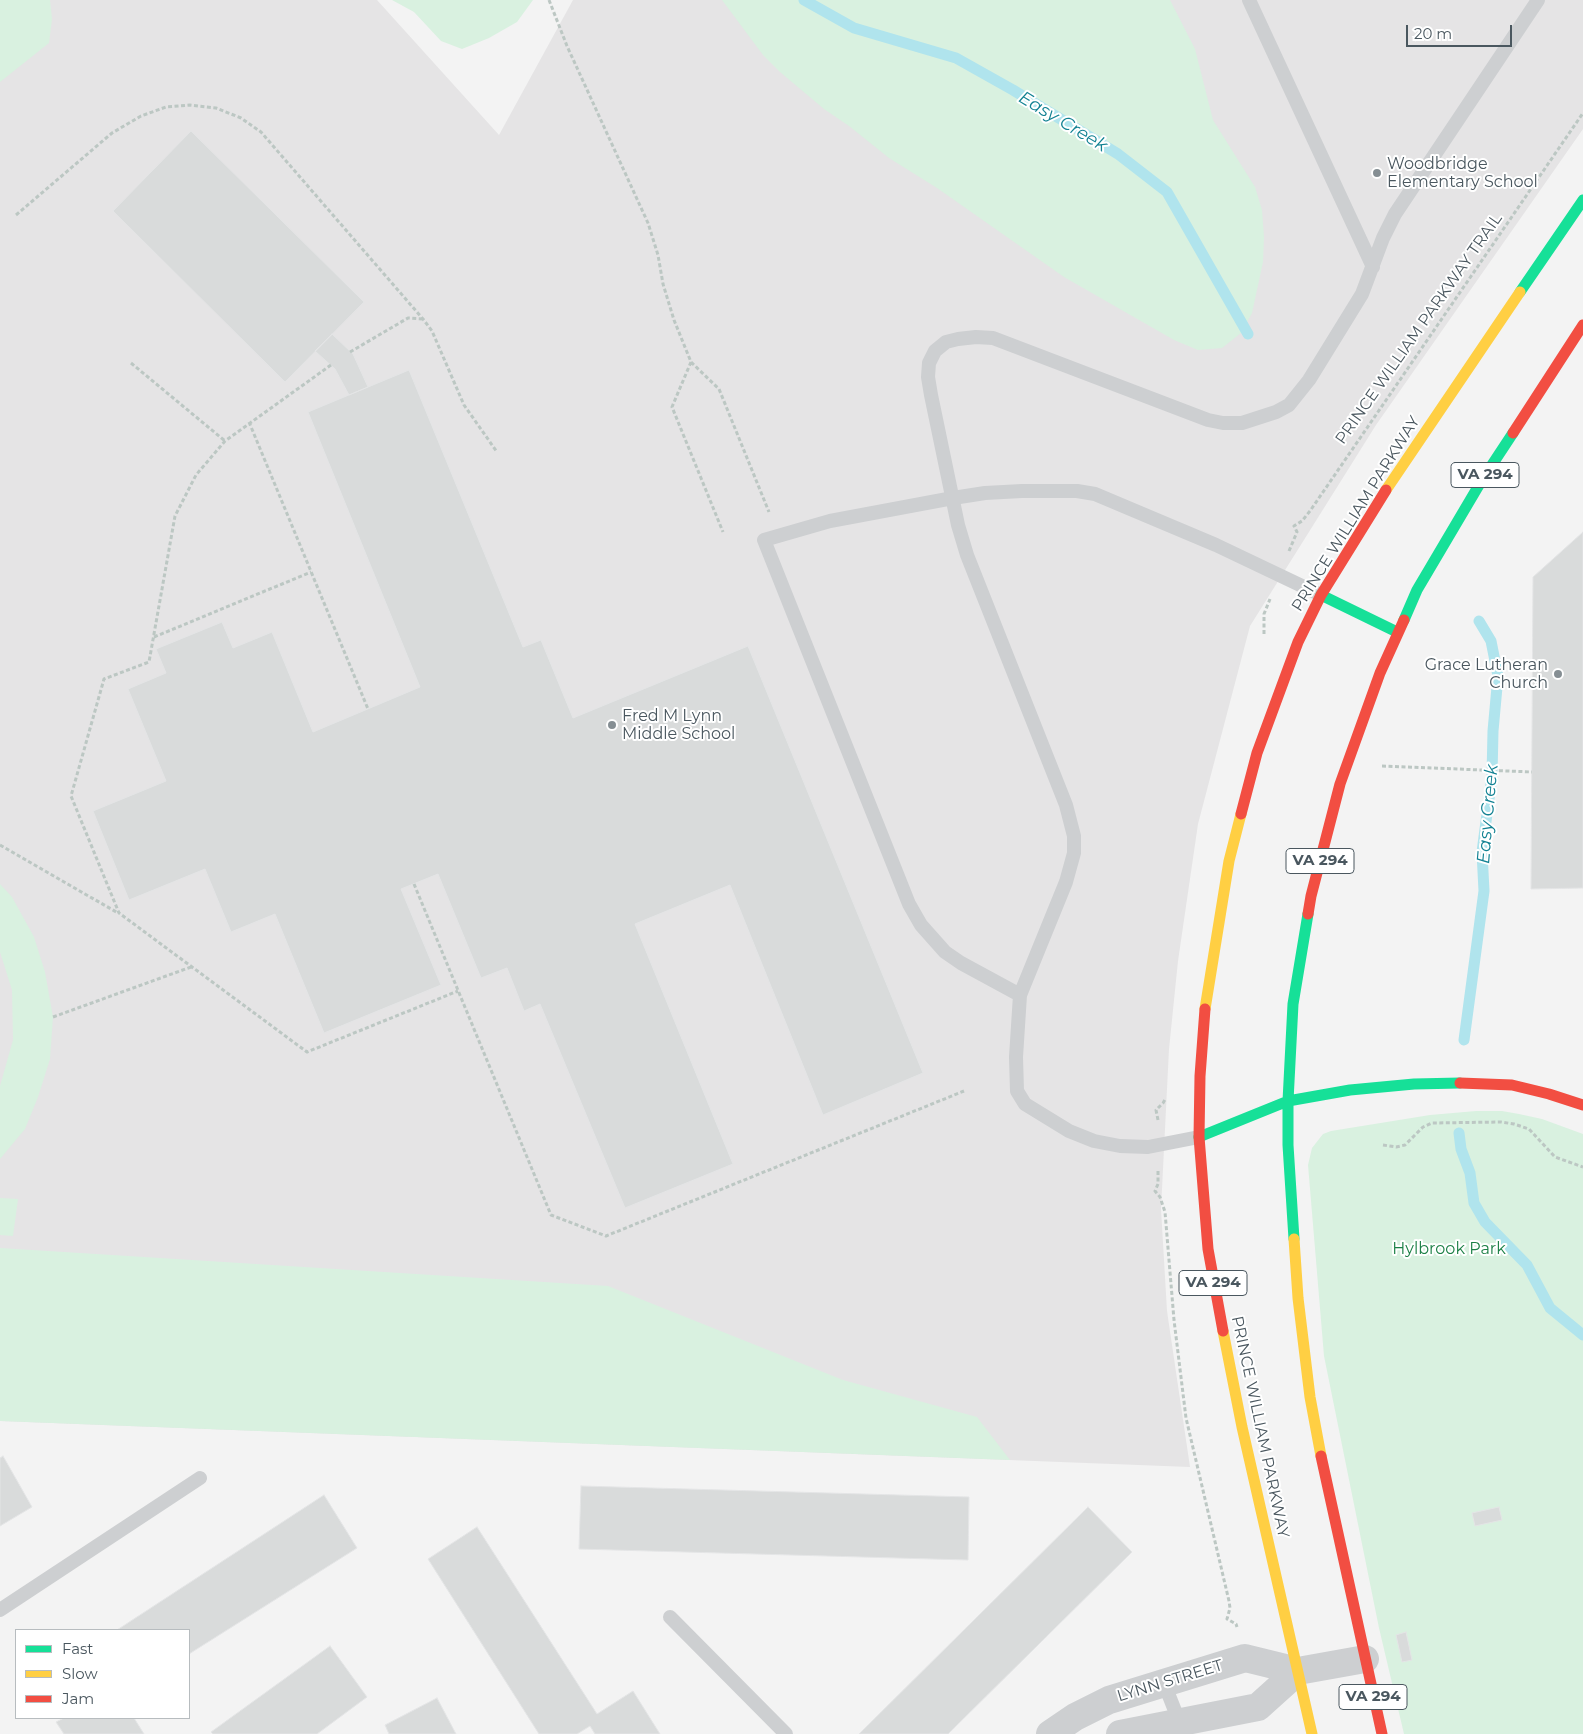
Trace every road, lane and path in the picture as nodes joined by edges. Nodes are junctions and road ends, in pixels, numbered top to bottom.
1 (549, 0) edge
2 (1249, 0) edge
3 (1538, 0) edge
4 (1583, 113) edge
5 (1583, 200) edge
6 (16, 215) dead end
7 (1373, 267) junction
8 (423, 319) junction
9 (1583, 325) edge
10 (350, 352) dead end
11 (691, 362) junction
12 (131, 363) dead end
13 (331, 365) dead end
14 (249, 422) junction
15 (225, 441) junction
16 (498, 452) dead end
17 (953, 498) junction
18 (770, 512) dead end
19 (723, 532) dead end
20 (1297, 532) dead end
21 (311, 572) junction
22 (1322, 595) junction
23 (1397, 632) junction
24 (154, 637) junction
25 (368, 709) dead end
26 (1382, 766) dead end
27 (1532, 772) dead end
28 (0, 845) edge
29 (414, 884) dead end
30 (119, 913) junction
31 (192, 967) junction
32 (458, 991) junction
33 (1020, 995) junction
34 (53, 1017) dead end
35 (964, 1091) dead end
36 (1288, 1101) junction
37 (1583, 1105) edge
38 (1200, 1137) junction
39 (1383, 1145) dead end
40 (1583, 1168) edge
41 (1158, 1184) dead end
42 (200, 1478) dead end
43 (0, 1610) edge
44 (670, 1617) dead end
45 (1236, 1624) dead end
46 (1365, 1659) junction
47 (1298, 1671) junction
48 (1164, 1683) junction
49 (1182, 1728) edge
50 (786, 1734) edge
51 (1050, 1734) edge
52 (1120, 1734) edge
53 (1312, 1734) edge
54 (1382, 1734) edge

1 - 11 path
2 - 7 lane
3 - 7 lane
4 - 20 path, PRINCE WILLIAM PARKWAY TRAIL
5 - 22 main road, PRINCE WILLIAM PARKWAY / VA 294
6 - 8 path
7 - 17 lane
8 - 10 path
8 - 16 path
9 - 23 main road, VA 294
11 - 18 path
11 - 19 path
12 - 15 path
13 - 14 path
14 - 15 path
14 - 21 path
15 - 24 path
17 - 22 lane
17 - 33 lane
17 - 33 lane
21 - 24 path
21 - 25 path
22 - 23 main road
22 - 38 main road, PRINCE WILLIAM PARKWAY / VA 294
23 - 36 main road, VA 294
24 - 30 path
26 - 27 path
28 - 30 path
29 - 32 path
30 - 31 path
31 - 32 path
31 - 34 path
32 - 35 path
33 - 38 lane
36 - 37 main road
36 - 38 main road
36 - 46 main road, VA 294
38 - 47 main road, PRINCE WILLIAM PARKWAY / VA 294
39 - 40 path
41 - 45 path
42 - 43 lane
44 - 50 lane
46 - 47 street, LYNN STREET
46 - 54 main road, VA 294
47 - 48 street, LYNN STREET
47 - 49 street
47 - 53 main road, PRINCE WILLIAM PARKWAY / VA 294
48 - 49 lane
48 - 51 street, LYNN STREET
49 - 52 street

